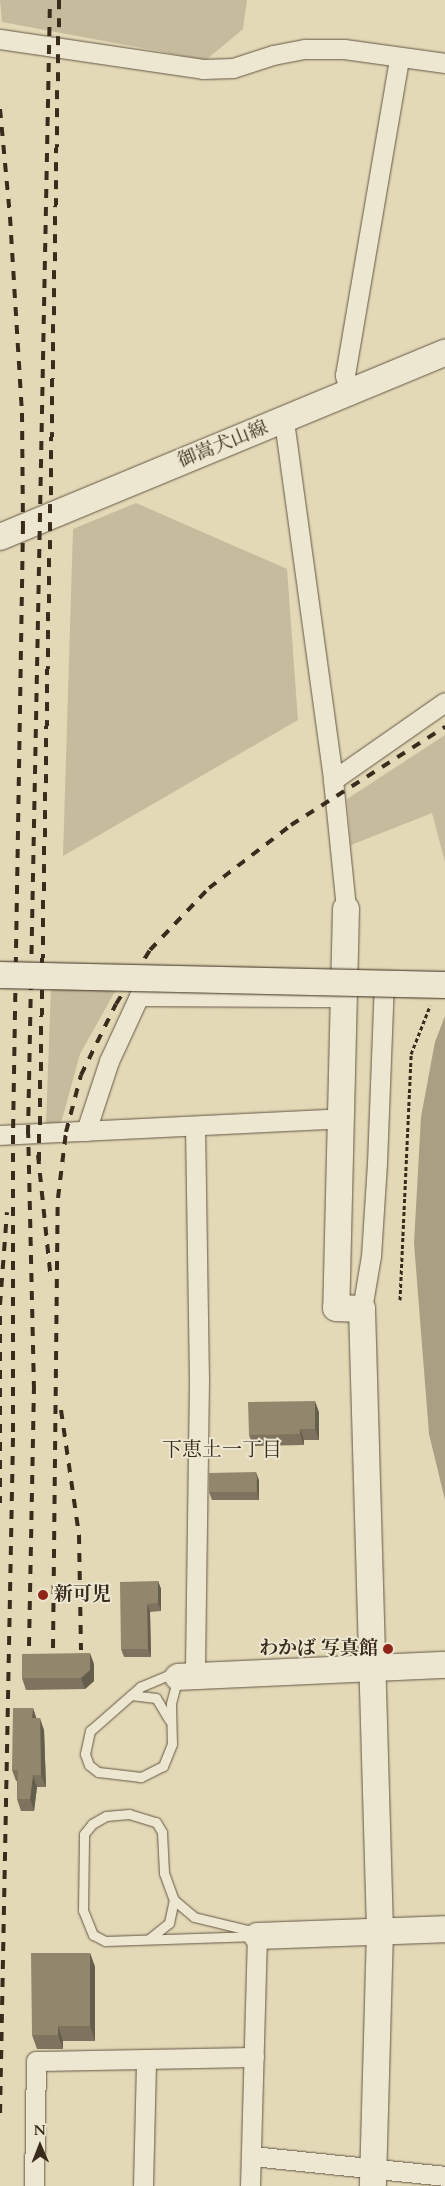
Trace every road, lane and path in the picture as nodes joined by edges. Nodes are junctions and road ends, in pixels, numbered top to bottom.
1 (0, 39) edge
2 (399, 59) junction
3 (445, 63) edge
4 (445, 353) edge
5 (350, 395) junction
6 (284, 420) junction
7 (0, 537) edge
8 (445, 702) edge
9 (333, 780) junction
10 (346, 909) joint
11 (0, 974) edge
12 (384, 982) junction
13 (438, 994) edge
14 (345, 997) junction
15 (343, 1118) junction
16 (195, 1126) junction
17 (86, 1131) junction
18 (0, 1135) edge
19 (400, 1300) dead end
20 (362, 1309) junction
21 (445, 1665) edge
22 (374, 1667) junction
23 (187, 1676) junction
24 (130, 1695) junction
25 (172, 1727) junction
26 (174, 1900) junction
27 (445, 1929) edge
28 (380, 1931) junction
29 (257, 1936) junction
30 (149, 1940) junction
31 (254, 2057) junction
32 (146, 2058) junction
33 (252, 2156) junction
34 (445, 2176) edge
35 (374, 2177) edge
36 (34, 2186) edge
37 (143, 2186) edge
38 (250, 2186) edge

1 - 2 street
2 - 3 street
2 - 5 street
4 - 5 street, 御嵩犬山線
5 - 6 street, 御嵩犬山線
6 - 7 street, 御嵩犬山線
6 - 9 street
8 - 9 street
9 - 10 street
10 - 14 street
11 - 12 street, bridge
12 - 13 street, bridge
12 - 20 street
13 - 19 path
14 - 15 street
14 - 17 street
15 - 16 street
15 - 20 street
16 - 17 street
16 - 23 street
17 - 18 street
20 - 22 street
21 - 22 street
22 - 23 street
22 - 28 street
23 - 24 lane
23 - 25 lane
24 - 25 lane
24 - 25 lane
26 - 29 lane
26 - 30 lane
26 - 30 lane
27 - 28 street
28 - 29 street
28 - 35 street
29 - 30 lane
29 - 31 street
31 - 32 street
31 - 33 street
32 - 36 street
32 - 37 street
33 - 35 street
33 - 38 street
34 - 35 street

